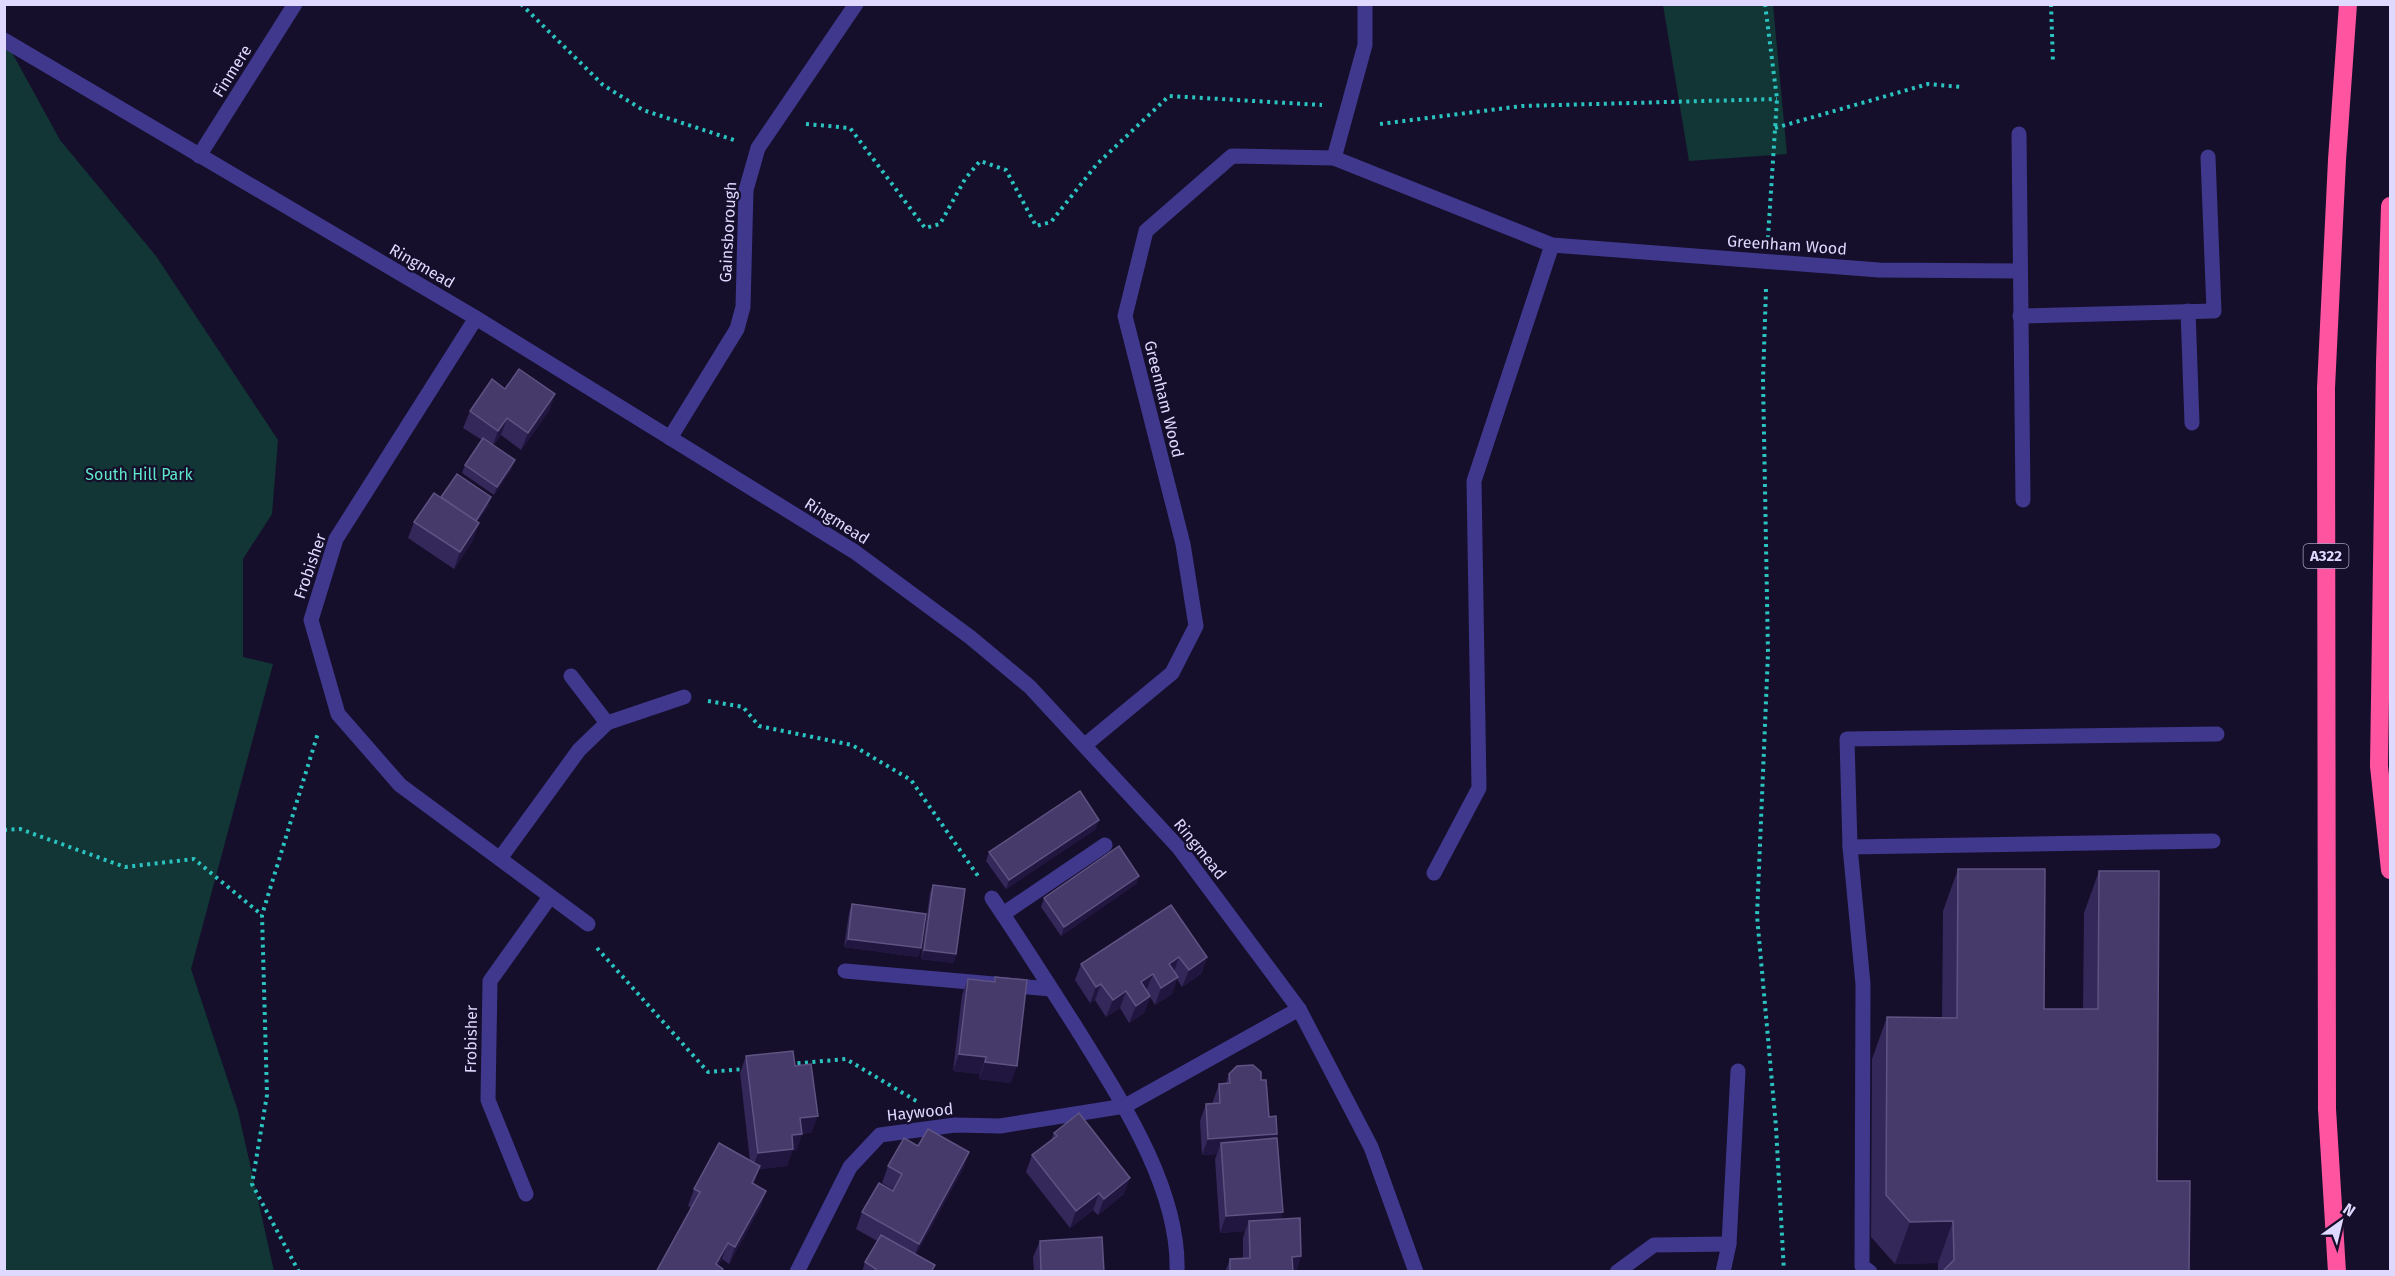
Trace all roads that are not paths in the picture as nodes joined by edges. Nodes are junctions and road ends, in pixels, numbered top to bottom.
1 (295, 4) edge
2 (856, 4) edge
3 (1365, 4) edge
4 (2348, 4) edge
5 (4, 40) edge
6 (2019, 134) dead end
7 (199, 156) junction
8 (2208, 157) dead end
9 (1334, 158) junction
10 (2391, 206) edge
11 (1552, 245) junction
12 (2020, 272) junction
13 (2188, 311) junction
14 (2020, 316) junction
15 (476, 318) junction
16 (2192, 423) dead end
17 (670, 438) junction
18 (2023, 500) dead end
19 (571, 676) dead end
20 (684, 696) road end
21 (607, 723) junction
22 (2217, 734) dead end
23 (1085, 745) junction
24 (2213, 841) dead end
25 (1105, 845) dead end
26 (1850, 847) junction
27 (501, 857) junction
28 (2391, 870) edge
29 (1434, 873) dead end
30 (550, 897) junction
31 (992, 898) road end
32 (1004, 914) junction
33 (588, 924) road end
34 (845, 971) dead end
35 (1051, 989) junction
36 (1299, 1009) junction
37 (1738, 1071) dead end
38 (1125, 1106) junction
39 (526, 1194) dead end
40 (1729, 1244) junction
41 (798, 1272) edge
42 (1177, 1272) edge
43 (1416, 1272) edge
44 (1617, 1272) edge
45 (1723, 1272) edge
46 (1870, 1272) edge
47 (2337, 1272) edge

1 - 7 street, Finmere
2 - 17 street, Gainsborough
3 - 9 street
4 - 47 highway, A322
5 - 7 street, Ringmead
6 - 12 street
7 - 15 street, Ringmead
8 - 13 street
9 - 11 street, Greenham Wood
9 - 23 street, Greenham Wood
10 - 28 highway
11 - 12 street, Greenham Wood
11 - 29 street
12 - 14 street
13 - 14 street
13 - 16 street
14 - 18 street
15 - 17 street, Ringmead
15 - 27 street, Frobisher
17 - 23 street, Ringmead
19 - 21 street
20 - 21 street
21 - 27 street
22 - 26 street
23 - 36 street, Ringmead
24 - 26 street
25 - 32 street
26 - 46 street
27 - 30 street, Frobisher
30 - 33 street, Frobisher
30 - 39 street, Frobisher
31 - 32 street
32 - 35 street
34 - 35 street
35 - 38 street
36 - 38 street, Haywood
36 - 43 street, Ringmead
37 - 40 street
38 - 41 street, Haywood
38 - 42 street
40 - 44 street
40 - 45 street

